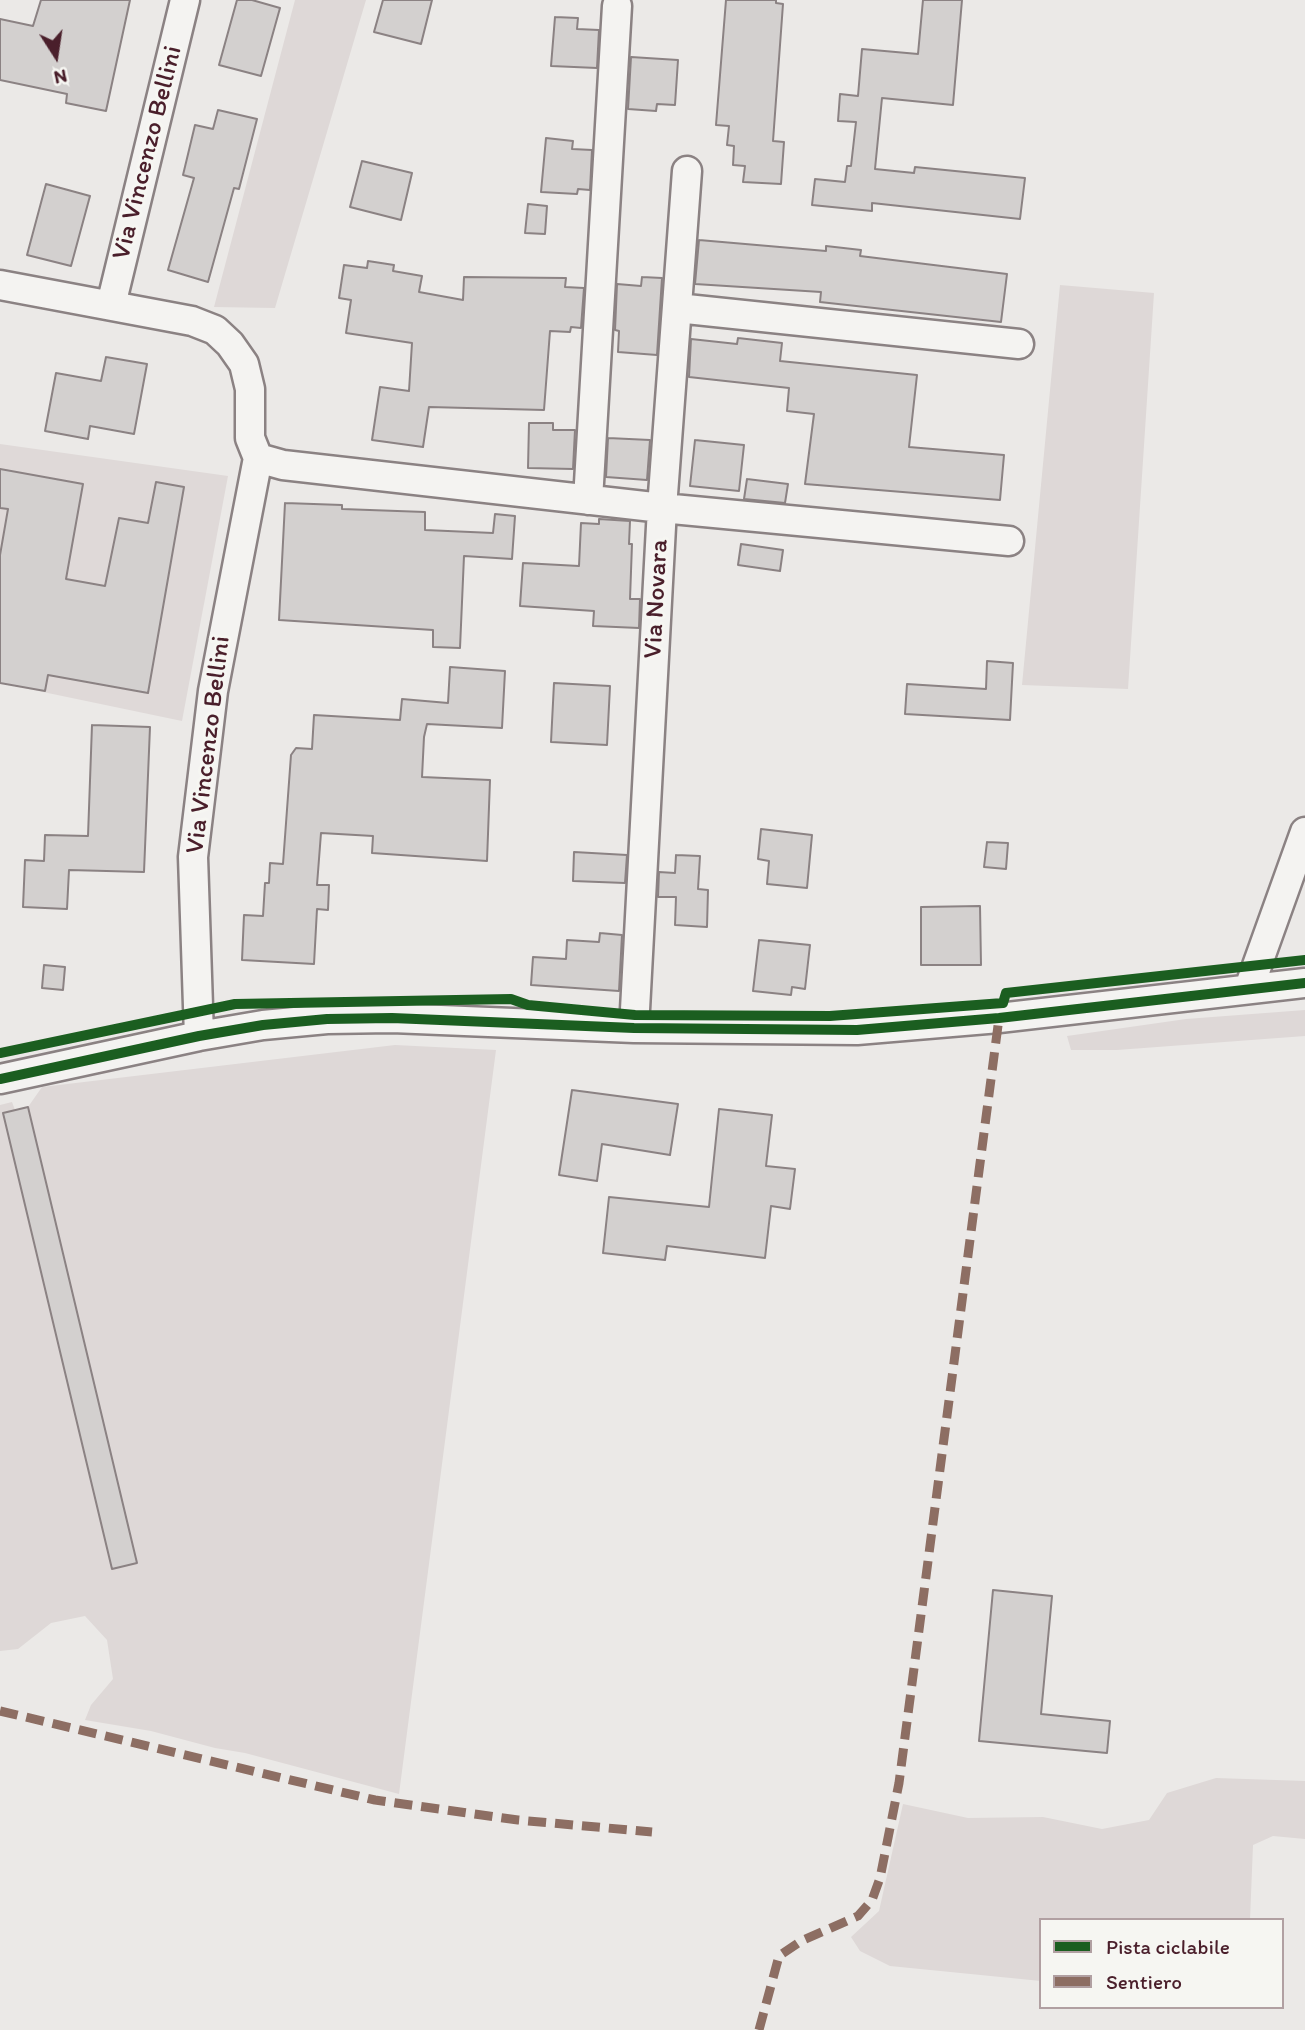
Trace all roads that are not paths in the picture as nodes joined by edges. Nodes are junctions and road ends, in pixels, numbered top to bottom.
1 (185, 0) edge
2 (617, 6) dead end
3 (687, 171) dead end
4 (0, 285) edge
5 (111, 305) junction
6 (677, 308) junction
7 (1019, 344) dead end
8 (258, 458) junction
9 (588, 500) junction
10 (663, 508) junction
11 (1009, 541) dead end
12 (1305, 832) edge
13 (1305, 982) edge
14 (1250, 988) junction
15 (634, 1028) junction
16 (199, 1036) junction
17 (0, 1079) edge

1 - 5 street, Via Vincenzo Bellini
2 - 9 street
3 - 6 street, Via Novara
4 - 5 street, Via Vincenzo Bellini
5 - 8 street, Via Vincenzo Bellini
6 - 7 street
6 - 10 street, Via Novara
8 - 9 street
8 - 16 street, Via Vincenzo Bellini
9 - 10 street
10 - 11 street
10 - 15 street, Via Novara
12 - 14 street
13 - 14 street
14 - 15 street
15 - 16 street
16 - 17 street

